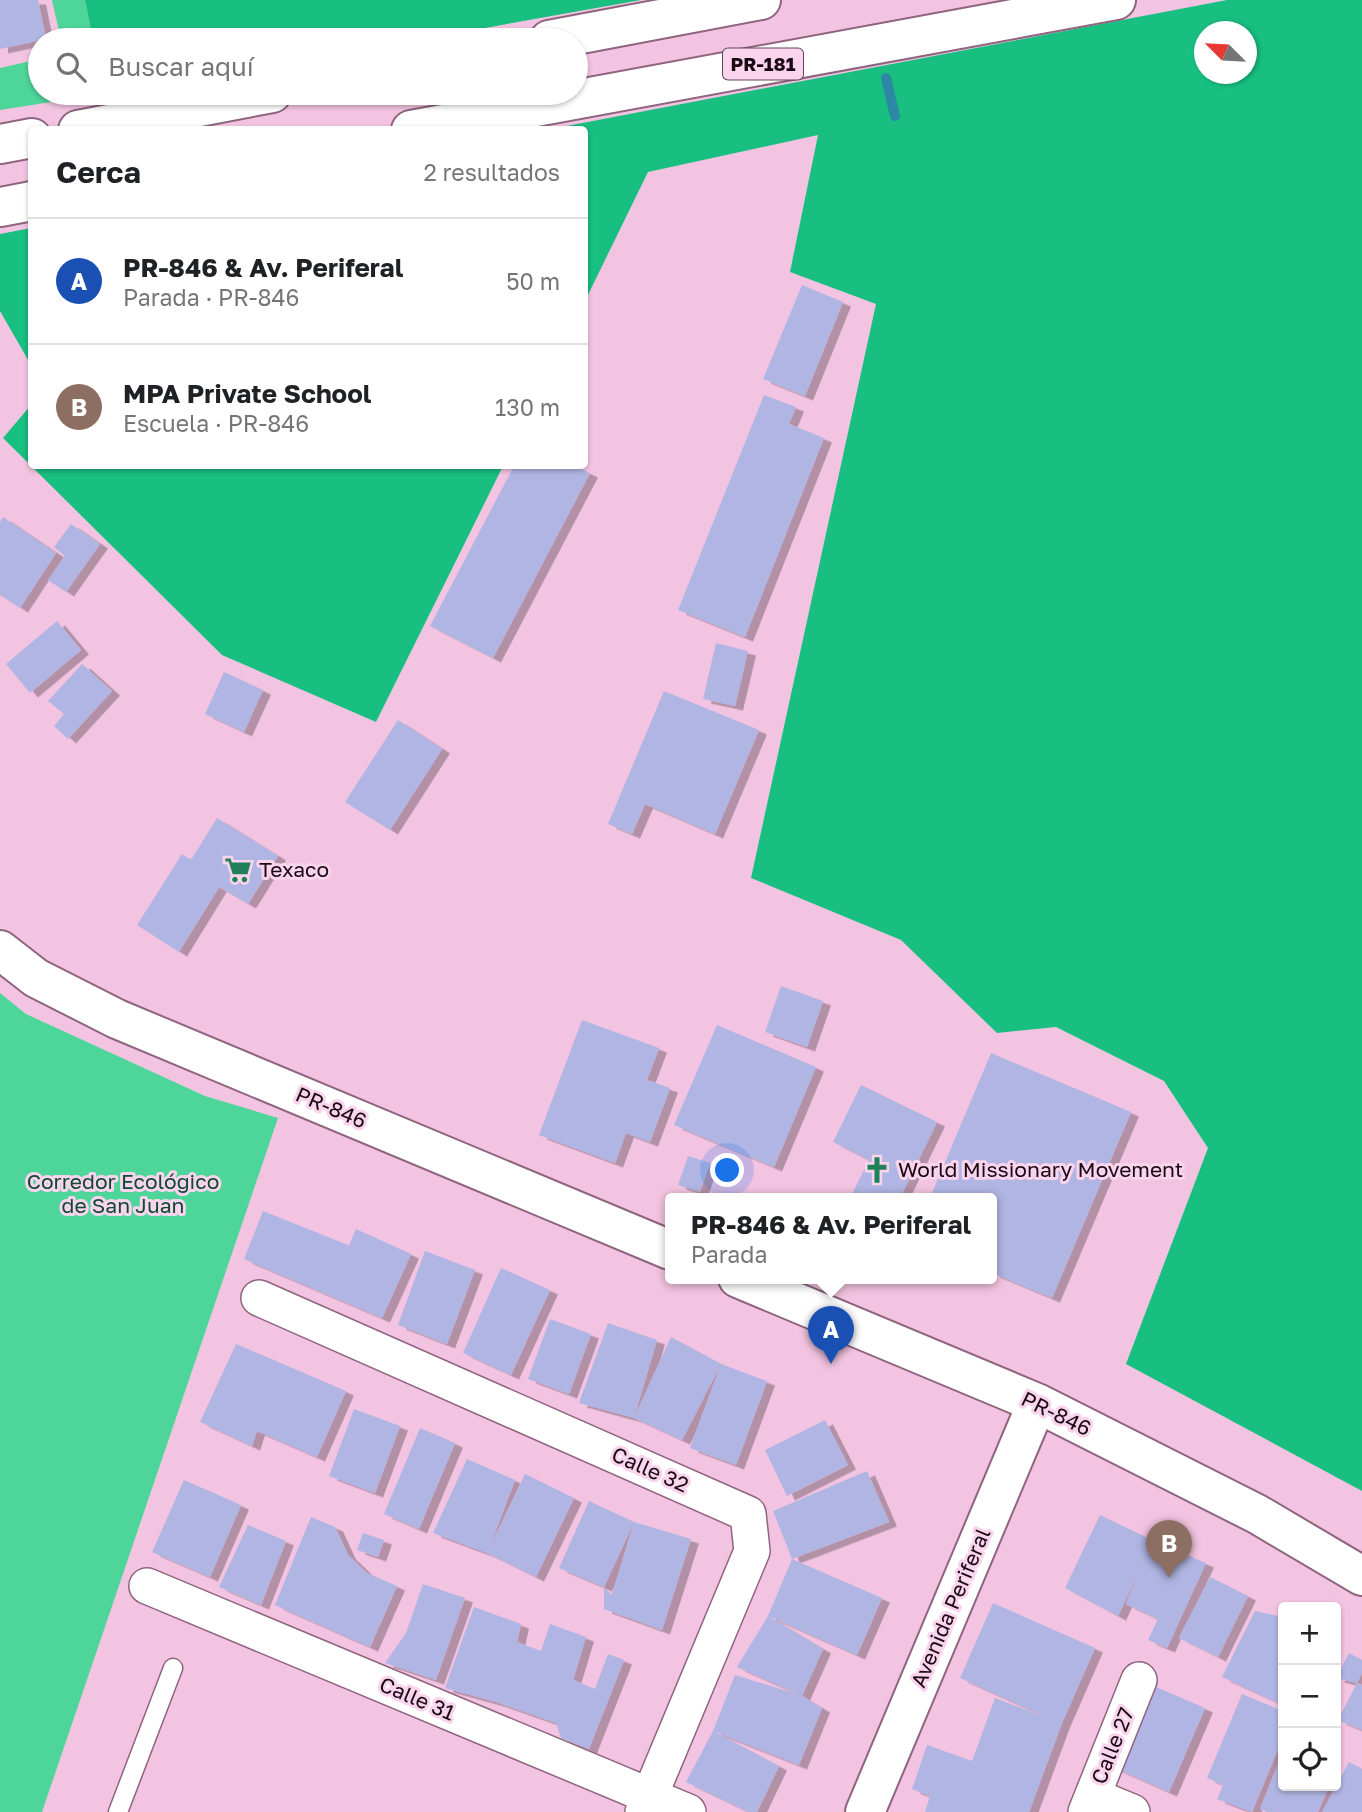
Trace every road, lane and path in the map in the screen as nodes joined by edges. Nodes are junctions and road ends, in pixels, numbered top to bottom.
1 (761, 0) edge
2 (1115, 0) edge
3 (588, 33) edge
4 (588, 97) edge
5 (209, 105) edge
6 (546, 105) edge
7 (99, 126) edge
8 (433, 126) edge
9 (28, 139) edge
10 (0, 144) edge
11 (28, 202) edge
12 (0, 207) edge
13 (0, 950) edge
14 (665, 1248) edge
15 (752, 1284) edge
16 (259, 1298) dead end
17 (1037, 1403) junction
18 (1362, 1576) edge
19 (147, 1586) dead end
20 (173, 1668) dead end
21 (1139, 1680) dead end
22 (646, 1804) edge
23 (1090, 1804) edge
24 (118, 1812) edge
25 (688, 1812) edge
26 (865, 1812) edge
27 (1132, 1812) edge

1 - 3 street
2 - 4 street, PR-181
5 - 7 street
6 - 8 street, PR-181
9 - 10 street
11 - 12 street
13 - 14 street, PR-846 / PR-846
15 - 17 street, PR-846 / PR-846
16 - 22 street, Calle 32
17 - 18 street, PR-846 / PR-846
17 - 26 street, Avenida Periferal
19 - 22 street, Calle 31
20 - 24 lane
21 - 23 street, Calle 27
22 - 25 street, Calle 31
23 - 27 street

